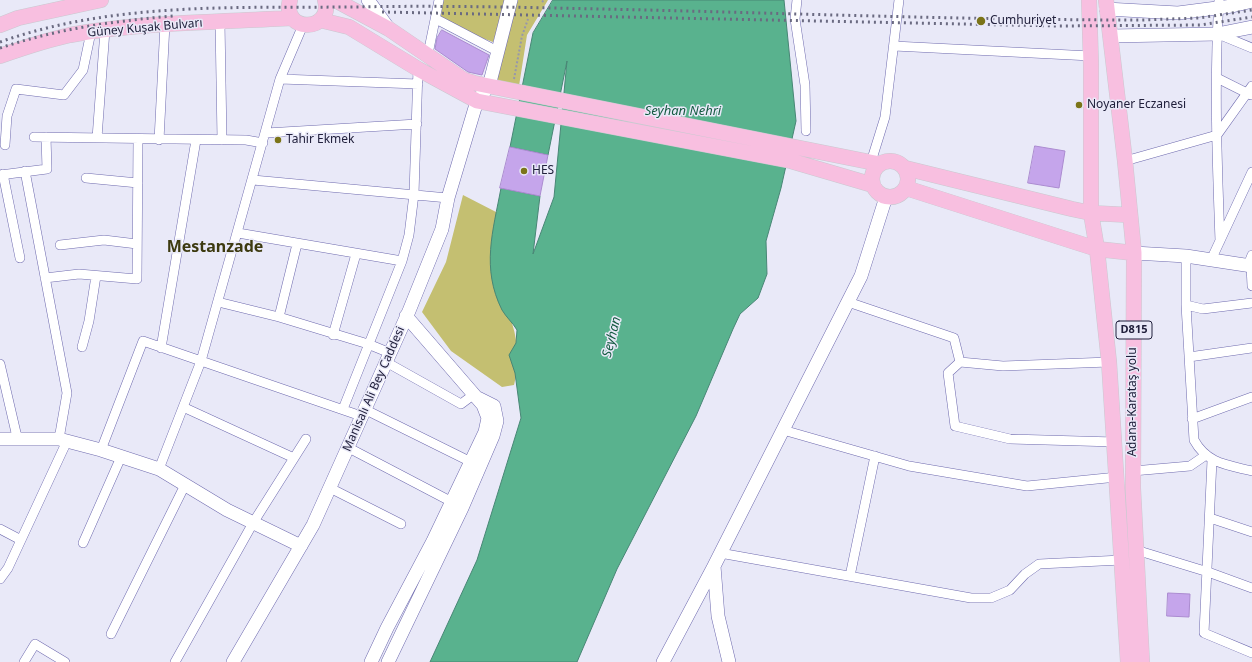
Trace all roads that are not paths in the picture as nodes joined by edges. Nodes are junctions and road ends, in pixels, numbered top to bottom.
1 (101, 0) edge
2 (290, 0) edge
3 (324, 0) edge
4 (334, 0) edge
5 (368, 0) edge
6 (439, 0) edge
7 (511, 0) edge
8 (796, 0) edge
9 (899, 0) edge
10 (1089, 0) edge
11 (1252, 1) edge
12 (1106, 4) edge
13 (1219, 4) edge
14 (436, 19) junction
15 (320, 20) junction
16 (298, 21) junction
17 (220, 22) junction
18 (0, 24) edge
19 (165, 24) junction
20 (1252, 26) edge
21 (389, 28) junction
22 (98, 31) junction
23 (1217, 34) junction
24 (1111, 36) junction
25 (894, 46) junction
26 (1252, 48) edge
27 (499, 52) junction
28 (428, 54) junction
29 (0, 56) edge
30 (1091, 56) junction
31 (418, 77) junction
32 (1217, 78) junction
33 (280, 79) junction
34 (489, 86) junction
35 (1250, 91) edge
36 (477, 101) junction
37 (417, 124) junction
38 (806, 131) dead end
39 (266, 133) junction
40 (1217, 135) junction
41 (34, 137) dead end
42 (46, 137) junction
43 (97, 138) junction
44 (138, 139) junction
45 (159, 140) junction
46 (196, 140) junction
47 (222, 140) junction
48 (263, 143) junction
49 (5, 145) dead end
50 (792, 154) junction
51 (1125, 161) junction
52 (876, 163) junction
53 (905, 168) junction
54 (25, 171) junction
55 (1252, 172) edge
56 (1, 174) edge
57 (86, 178) dead end
58 (253, 180) junction
59 (138, 183) junction
60 (873, 185) junction
61 (906, 188) junction
62 (414, 194) junction
63 (886, 197) junction
64 (448, 198) junction
65 (1091, 213) junction
66 (1130, 215) junction
67 (238, 233) junction
68 (1220, 241) junction
69 (60, 244) dead end
70 (137, 244) junction
71 (297, 244) junction
72 (1097, 249) junction
73 (1134, 253) junction
74 (356, 254) junction
75 (1186, 256) junction
76 (20, 258) dead end
77 (1211, 260) junction
78 (402, 261) junction
79 (1251, 263) edge
80 (96, 276) junction
81 (45, 278) junction
82 (1252, 286) edge
83 (218, 302) junction
84 (848, 302) junction
85 (1252, 303) edge
86 (1186, 305) junction
87 (406, 316) junction
88 (279, 317) junction
89 (333, 334) junction
90 (368, 344) junction
91 (82, 347) dead end
92 (161, 348) junction
93 (1252, 348) edge
94 (1189, 357) junction
95 (388, 358) junction
96 (201, 361) junction
97 (960, 362) junction
98 (1109, 362) junction
99 (0, 364) edge
100 (474, 395) junction
101 (1252, 396) edge
102 (183, 407) junction
103 (343, 409) junction
104 (362, 413) junction
105 (1192, 419) junction
106 (784, 430) junction
107 (0, 438) edge
108 (16, 438) junction
109 (306, 439) dead end
110 (63, 440) junction
111 (1115, 442) junction
112 (348, 447) junction
113 (101, 450) junction
114 (121, 456) junction
115 (875, 456) junction
116 (294, 458) junction
117 (1209, 458) junction
118 (471, 462) junction
119 (159, 469) junction
120 (1133, 470) junction
121 (1252, 471) edge
122 (1117, 477) junction
123 (185, 485) junction
124 (330, 488) junction
125 (452, 502) junction
126 (1210, 518) junction
127 (253, 523) junction
128 (401, 524) dead end
129 (0, 529) edge
130 (1252, 532) edge
131 (21, 540) junction
132 (83, 543) dead end
133 (301, 546) junction
134 (1136, 550) junction
135 (720, 553) junction
136 (1122, 560) junction
137 (714, 566) junction
138 (1208, 572) junction
139 (850, 576) junction
140 (0, 579) edge
141 (1252, 588) edge
142 (111, 634) dead end
143 (1252, 653) edge
144 (24, 662) edge
145 (65, 662) edge
146 (175, 662) edge
147 (232, 662) edge
148 (371, 662) edge
149 (388, 662) edge
150 (663, 662) edge
151 (729, 662) edge
152 (1128, 662) edge
153 (1142, 662) edge

1 - 18 main road
2 - 16 main road
3 - 15 main road
4 - 21 main road
5 - 21 main road
6 - 14 street
7 - 27 main road
8 - 38 street
9 - 25 street
10 - 30 main road, Adana-Karataş yolu / D815
11 - 13 main road
12 - 13 main road
12 - 24 main road, Adana-Karataş yolu / D815
13 - 23 street
14 - 27 street
14 - 28 street
15 - 16 main road, Güney Kuşak Bulvarı
15 - 31 main road
16 - 17 main road, Güney Kuşak Bulvarı
16 - 33 street
17 - 19 main road, Güney Kuşak Bulvarı
17 - 47 street
19 - 22 main road, Güney Kuşak Bulvarı
19 - 45 street
20 - 23 main road
21 - 28 main road
22 - 29 main road, Güney Kuşak Bulvarı
22 - 43 street
22 - 49 street
23 - 24 main road
23 - 26 street
23 - 32 street
24 - 51 main road, Adana-Karataş yolu / D815
25 - 30 street
25 - 52 street
27 - 34 main road
28 - 34 main road
30 - 65 main road, Adana-Karataş yolu / D815
31 - 33 street
31 - 36 main road
31 - 37 street
32 - 35 street
32 - 40 street
33 - 39 street
34 - 36 main road
34 - 50 main road
35 - 40 street
36 - 50 main road
36 - 64 main road, Manisalı Ali Bey Caddesi
37 - 39 street
37 - 62 street
39 - 48 street
40 - 51 street
40 - 68 street
41 - 42 street
42 - 43 street
42 - 54 street
43 - 44 street
44 - 45 street
44 - 59 street
45 - 46 street
46 - 47 street
46 - 92 street
47 - 48 street
48 - 58 street
50 - 52 main road
50 - 60 main road
51 - 66 main road, Adana-Karataş yolu / D815
52 - 53 main road
52 - 60 main road
53 - 61 main road
53 - 65 main road
54 - 56 street
54 - 81 street
55 - 68 street
56 - 76 street
57 - 59 street
58 - 62 street
58 - 67 street
59 - 70 street
60 - 63 main road
61 - 63 main road
61 - 72 main road
62 - 64 street
62 - 78 street
63 - 84 main road
64 - 87 main road, Manisalı Ali Bey Caddesi
65 - 66 main road
65 - 72 main road, Adana-Karataş yolu / D815
66 - 73 main road, Adana-Karataş yolu / D815
67 - 71 street
67 - 83 street
68 - 77 street
69 - 70 street
70 - 80 street
71 - 74 street
71 - 88 street
72 - 73 main road
72 - 98 main road, Adana-Karataş yolu / D815
73 - 75 main road
73 - 120 main road, Adana-Karataş yolu / D815
74 - 78 street
74 - 89 street
75 - 77 main road
75 - 86 street
77 - 79 main road
78 - 90 street
79 - 82 street
80 - 81 street
80 - 91 street
81 - 110 street
83 - 88 street
83 - 96 street
84 - 97 street
84 - 106 main road
85 - 86 street
86 - 94 street
87 - 95 main road, Manisalı Ali Bey Caddesi
87 - 100 main road
88 - 89 street
89 - 90 street
90 - 95 street
90 - 103 street
92 - 96 street
92 - 113 street
93 - 94 street
94 - 105 street
95 - 100 street
95 - 104 main road, Manisalı Ali Bey Caddesi
96 - 102 street
96 - 103 street
97 - 98 street
97 - 111 street
98 - 111 main road, Adana-Karataş yolu / D815
99 - 108 street
100 - 118 main road
100 - 149 main road
101 - 105 street
102 - 116 street
102 - 119 street
103 - 104 street
104 - 112 main road, Manisalı Ali Bey Caddesi
104 - 118 street
105 - 117 street
106 - 115 street
106 - 135 main road
107 - 108 main road
108 - 110 main road
109 - 116 street
110 - 113 main road
110 - 131 street
111 - 122 main road, Adana-Karataş yolu / D815
112 - 124 main road, Manisalı Ali Bey Caddesi
112 - 125 street
113 - 114 main road
114 - 119 main road
114 - 132 street
115 - 122 street
115 - 139 street
116 - 127 street
117 - 120 street
117 - 121 street
117 - 126 street
118 - 125 main road
119 - 123 main road
120 - 134 main road, Adana-Karataş yolu / D815
122 - 136 main road, Adana-Karataş yolu / D815
123 - 127 main road
123 - 142 street
124 - 128 street
124 - 133 main road, Manisalı Ali Bey Caddesi
125 - 148 main road
126 - 130 street
126 - 138 street
127 - 133 main road
127 - 146 street
129 - 131 street
131 - 140 street
133 - 147 main road, Manisalı Ali Bey Caddesi
134 - 138 street
134 - 153 main road, Adana-Karataş yolu / D815
135 - 137 main road
135 - 139 street
136 - 139 street
136 - 152 main road, Adana-Karataş yolu / D815
137 - 150 main road
137 - 151 main road
138 - 141 street
138 - 143 street
144 - 145 street

